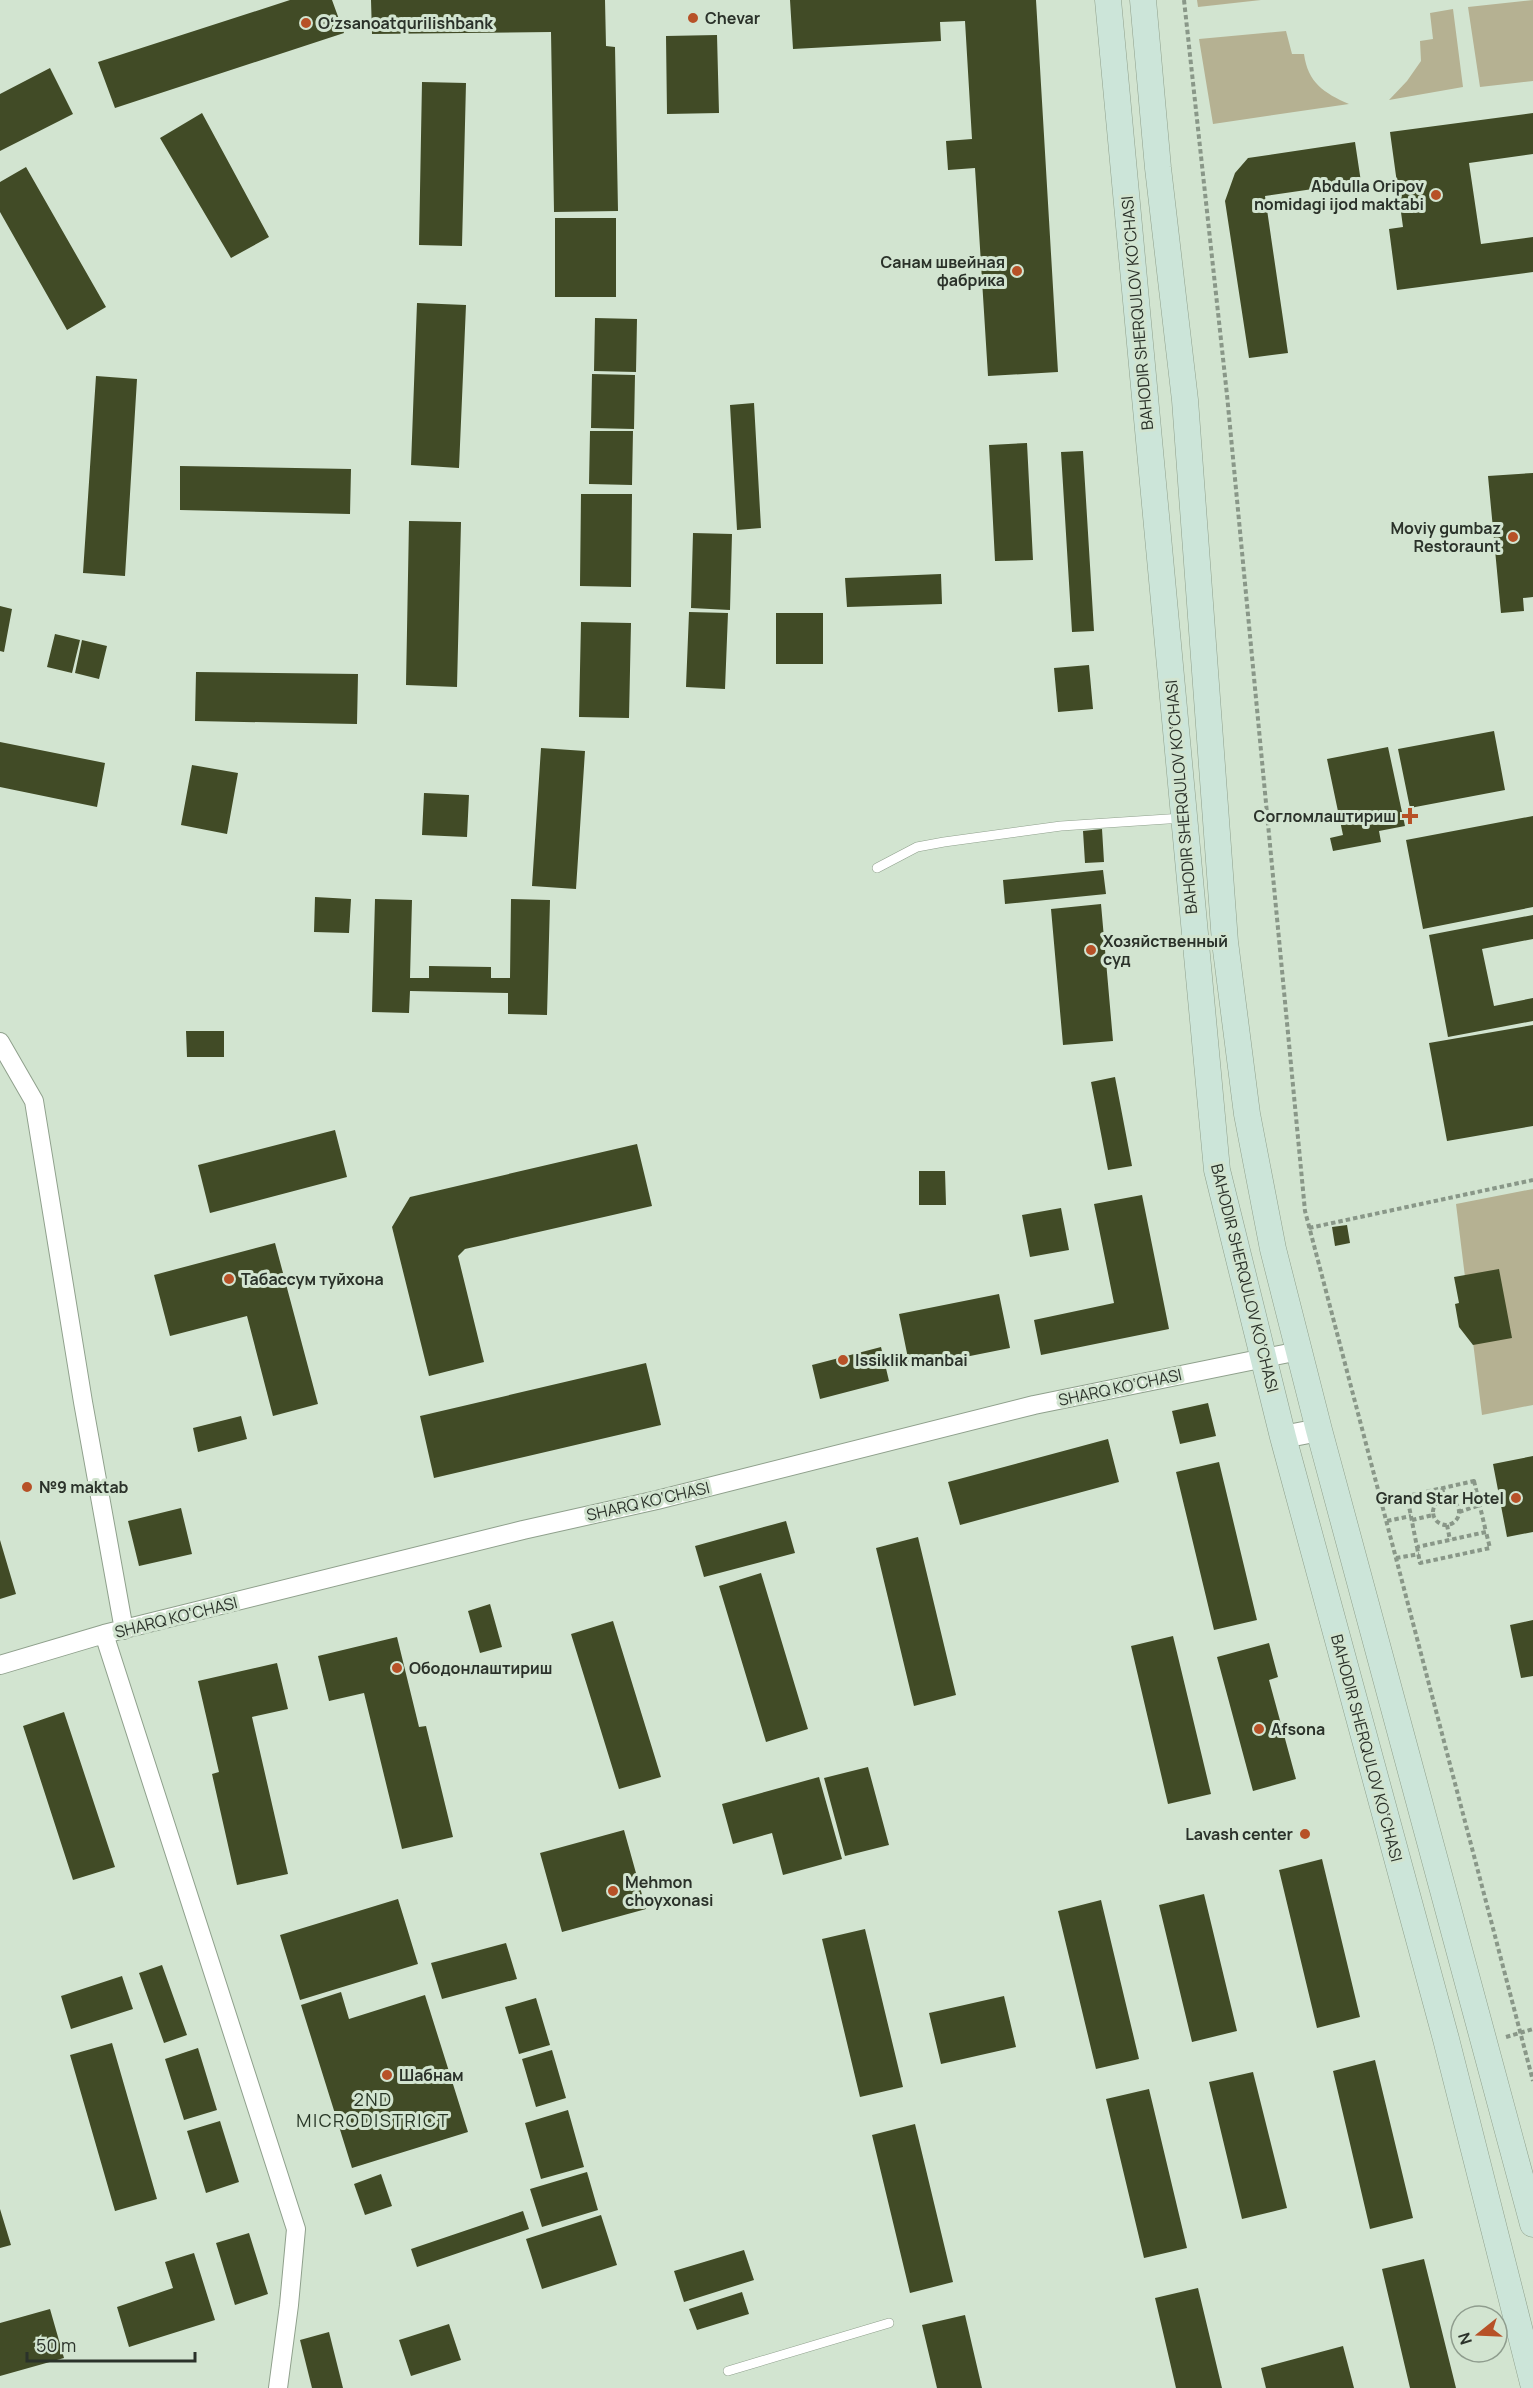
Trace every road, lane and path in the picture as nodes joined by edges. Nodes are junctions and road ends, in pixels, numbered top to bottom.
1 (1108, 0) edge
2 (1143, 0) edge
3 (1184, 0) edge
4 (1183, 818) junction
5 (877, 868) dead end
6 (0, 1042) edge
7 (1533, 1180) edge
8 (1309, 1228) junction
9 (1299, 1351) junction
10 (1264, 1358) junction
11 (1319, 1430) junction
12 (1283, 1437) junction
13 (1442, 1488) junction
14 (1445, 1499) junction
15 (1480, 1505) junction
16 (1459, 1512) junction
17 (1433, 1515) junction
18 (1411, 1518) junction
19 (1387, 1521) junction
20 (1447, 1525) junction
21 (1486, 1532) junction
22 (1450, 1540) junction
23 (1417, 1547) junction
24 (1419, 1554) junction
25 (1396, 1558) junction
26 (124, 1630) junction
27 (104, 1634) junction
28 (0, 1665) edge
29 (1533, 2081) edge
30 (1533, 2224) edge
31 (889, 2323) dead end
32 (728, 2371) dead end
33 (1533, 2384) edge
34 (278, 2388) edge

1 - 4 main road, BAHODIR SHERQULOV KO‘CHASI
2 - 9 main road, BAHODIR SHERQULOV KO‘CHASI
3 - 8 path
4 - 5 lane
4 - 10 main road, BAHODIR SHERQULOV KO‘CHASI
6 - 26 street
7 - 8 path
8 - 19 path
9 - 10 street, SHARQ KO‘CHASI
9 - 11 main road, BAHODIR SHERQULOV KO‘CHASI
10 - 12 main road, BAHODIR SHERQULOV KO‘CHASI
10 - 26 street, SHARQ KO‘CHASI
11 - 12 street
11 - 30 main road, BAHODIR SHERQULOV KO‘CHASI
12 - 33 main road, BAHODIR SHERQULOV KO‘CHASI
13 - 14 path
13 - 15 path
13 - 18 path
14 - 16 path
14 - 17 path
15 - 16 path
15 - 21 path
16 - 20 path
17 - 18 path
17 - 20 path
18 - 19 path
18 - 23 path
19 - 25 path
20 - 22 path
21 - 22 path
21 - 24 path
22 - 23 path
23 - 24 path
24 - 25 path
25 - 29 path
26 - 27 street, SHARQ KO‘CHASI
27 - 28 street, SHARQ KO‘CHASI
27 - 34 street
31 - 32 lane

